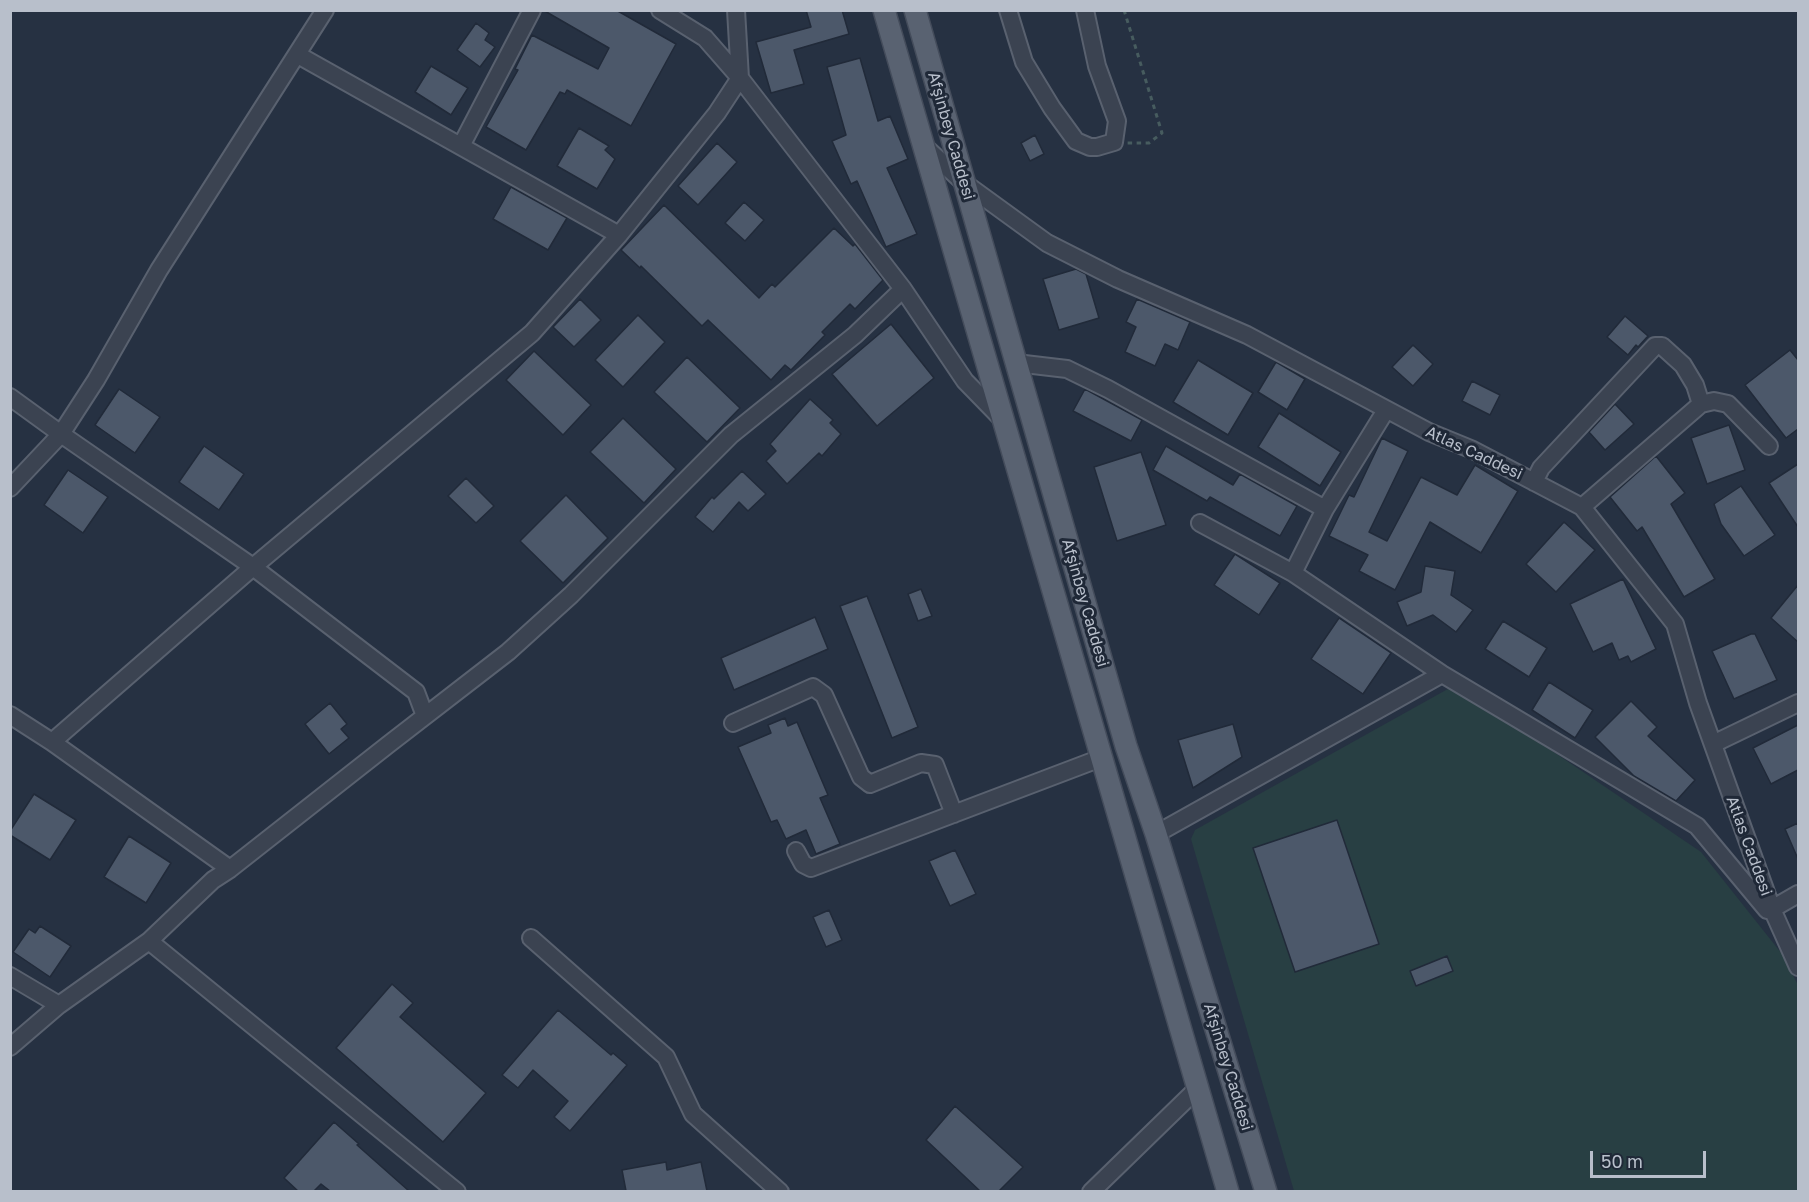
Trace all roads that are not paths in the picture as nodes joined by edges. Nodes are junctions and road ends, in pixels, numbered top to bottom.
1 (325, 10) edge
2 (532, 10) edge
3 (660, 10) edge
4 (736, 10) edge
5 (884, 10) edge
6 (915, 10) edge
7 (1008, 10) edge
8 (1085, 10) edge
9 (298, 55) junction
10 (740, 78) junction
11 (922, 144) junction
12 (461, 146) junction
13 (963, 182) junction
14 (619, 235) junction
15 (903, 289) junction
16 (1016, 363) junction
17 (10, 397) edge
18 (1701, 404) junction
19 (1386, 410) junction
20 (1002, 420) junction
21 (61, 434) junction
22 (1769, 446) dead end
23 (1534, 482) junction
24 (10, 488) edge
25 (1582, 507) junction
26 (1325, 509) junction
27 (1200, 523) dead end
28 (254, 567) junction
29 (1293, 573) junction
30 (1442, 674) junction
31 (1798, 703) edge
32 (10, 715) edge
33 (425, 716) junction
34 (733, 723) dead end
35 (52, 742) junction
36 (1713, 744) junction
37 (1101, 758) junction
38 (954, 814) junction
39 (1156, 834) junction
40 (796, 850) dead end
41 (230, 869) junction
42 (1798, 894) edge
43 (1773, 915) junction
44 (531, 938) dead end
45 (149, 941) junction
46 (1798, 967) edge
47 (10, 976) edge
48 (59, 1005) junction
49 (10, 1047) edge
50 (1198, 1088) junction
51 (458, 1191) edge
52 (780, 1191) edge
53 (1091, 1191) edge
54 (1228, 1191) edge
55 (1266, 1191) edge

1 - 9 street
2 - 12 street
3 - 10 street
4 - 10 street
5 - 11 main road, Afşinbey Caddesi
6 - 13 main road, Afşinbey Caddesi
7 - 8 street
9 - 12 street
9 - 21 street
10 - 14 street
10 - 15 street
11 - 13 street, Atlas Caddesi
11 - 20 main road, Afşinbey Caddesi
12 - 14 street
13 - 16 main road, Afşinbey Caddesi
13 - 19 street, Atlas Caddesi
14 - 28 street
15 - 20 street
15 - 33 street
16 - 26 street
16 - 39 main road, Afşinbey Caddesi
17 - 21 street
18 - 22 street
18 - 23 street
18 - 25 street
19 - 23 street, Atlas Caddesi
19 - 26 street
20 - 37 main road, Afşinbey Caddesi
21 - 24 street
21 - 28 street
23 - 25 street, Atlas Caddesi
25 - 36 street, Atlas Caddesi
26 - 29 street
27 - 29 street
28 - 33 street
28 - 35 street
29 - 30 street
30 - 39 street
30 - 43 street
31 - 36 street
32 - 35 street
33 - 41 street
34 - 38 street
35 - 41 street
36 - 43 street, Atlas Caddesi
37 - 38 street
37 - 50 main road, Afşinbey Caddesi
38 - 40 street
39 - 55 main road, Afşinbey Caddesi
41 - 45 street
42 - 43 street
43 - 46 street, Atlas Caddesi
44 - 52 street
45 - 48 street
45 - 51 street
47 - 48 street
48 - 49 street
50 - 53 street
50 - 54 main road, Afşinbey Caddesi

